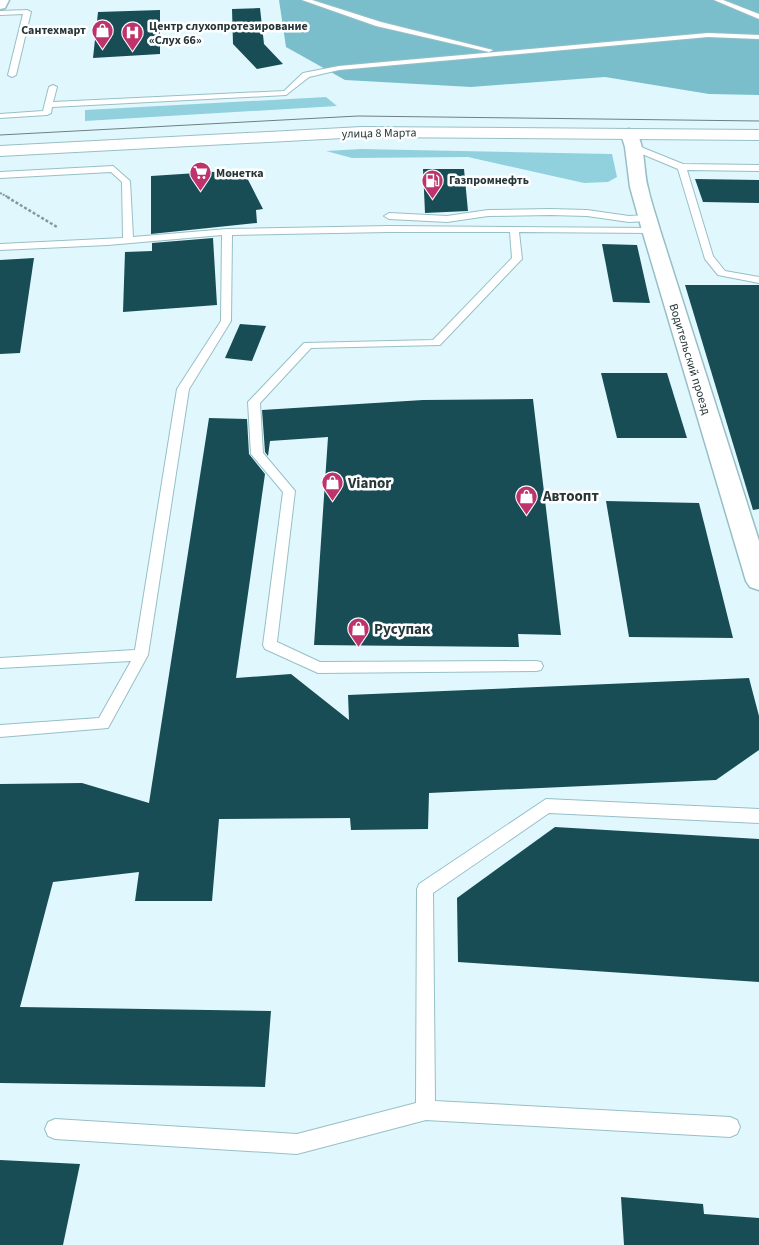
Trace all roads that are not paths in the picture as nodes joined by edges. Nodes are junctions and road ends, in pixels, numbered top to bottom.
1 (2, 0) edge
2 (305, 0) edge
3 (717, 0) edge
4 (0, 6) edge
5 (0, 13) edge
6 (759, 17) edge
7 (759, 37) edge
8 (502, 53) junction
9 (12, 75) dead end
10 (53, 86) dead end
11 (49, 105) junction
12 (0, 116) edge
13 (759, 135) edge
14 (631, 140) junction
15 (0, 151) edge
16 (682, 167) junction
17 (759, 168) edge
18 (0, 175) edge
19 (389, 216) dead end
20 (649, 224) junction
21 (514, 230) junction
22 (227, 232) junction
23 (128, 240) junction
24 (108, 242) junction
25 (0, 247) edge
26 (104, 254) dead end
27 (759, 280) edge
28 (759, 581) edge
29 (141, 655) junction
30 (0, 663) edge
31 (536, 666) dead end
32 (0, 731) edge
33 (759, 816) edge
34 (426, 1110) junction
35 (730, 1128) dead end
36 (55, 1129) dead end

1 - 4 street
2 - 8 lane
3 - 6 lane
5 - 9 lane
7 - 8 lane
8 - 11 lane
10 - 11 lane
11 - 12 lane
13 - 14 main road, улица 8 Марта
14 - 15 main road, улица 8 Марта
14 - 16 lane
14 - 20 street, Водительский проезд
16 - 17 lane
16 - 27 lane
18 - 23 lane
19 - 20 lane
20 - 21 lane
20 - 28 street, Водительский проезд
21 - 22 lane
21 - 31 lane
22 - 23 lane
22 - 29 lane
23 - 24 lane
24 - 25 lane
24 - 26 lane
29 - 30 lane
29 - 32 lane
33 - 34 lane
34 - 35 lane
34 - 36 lane

